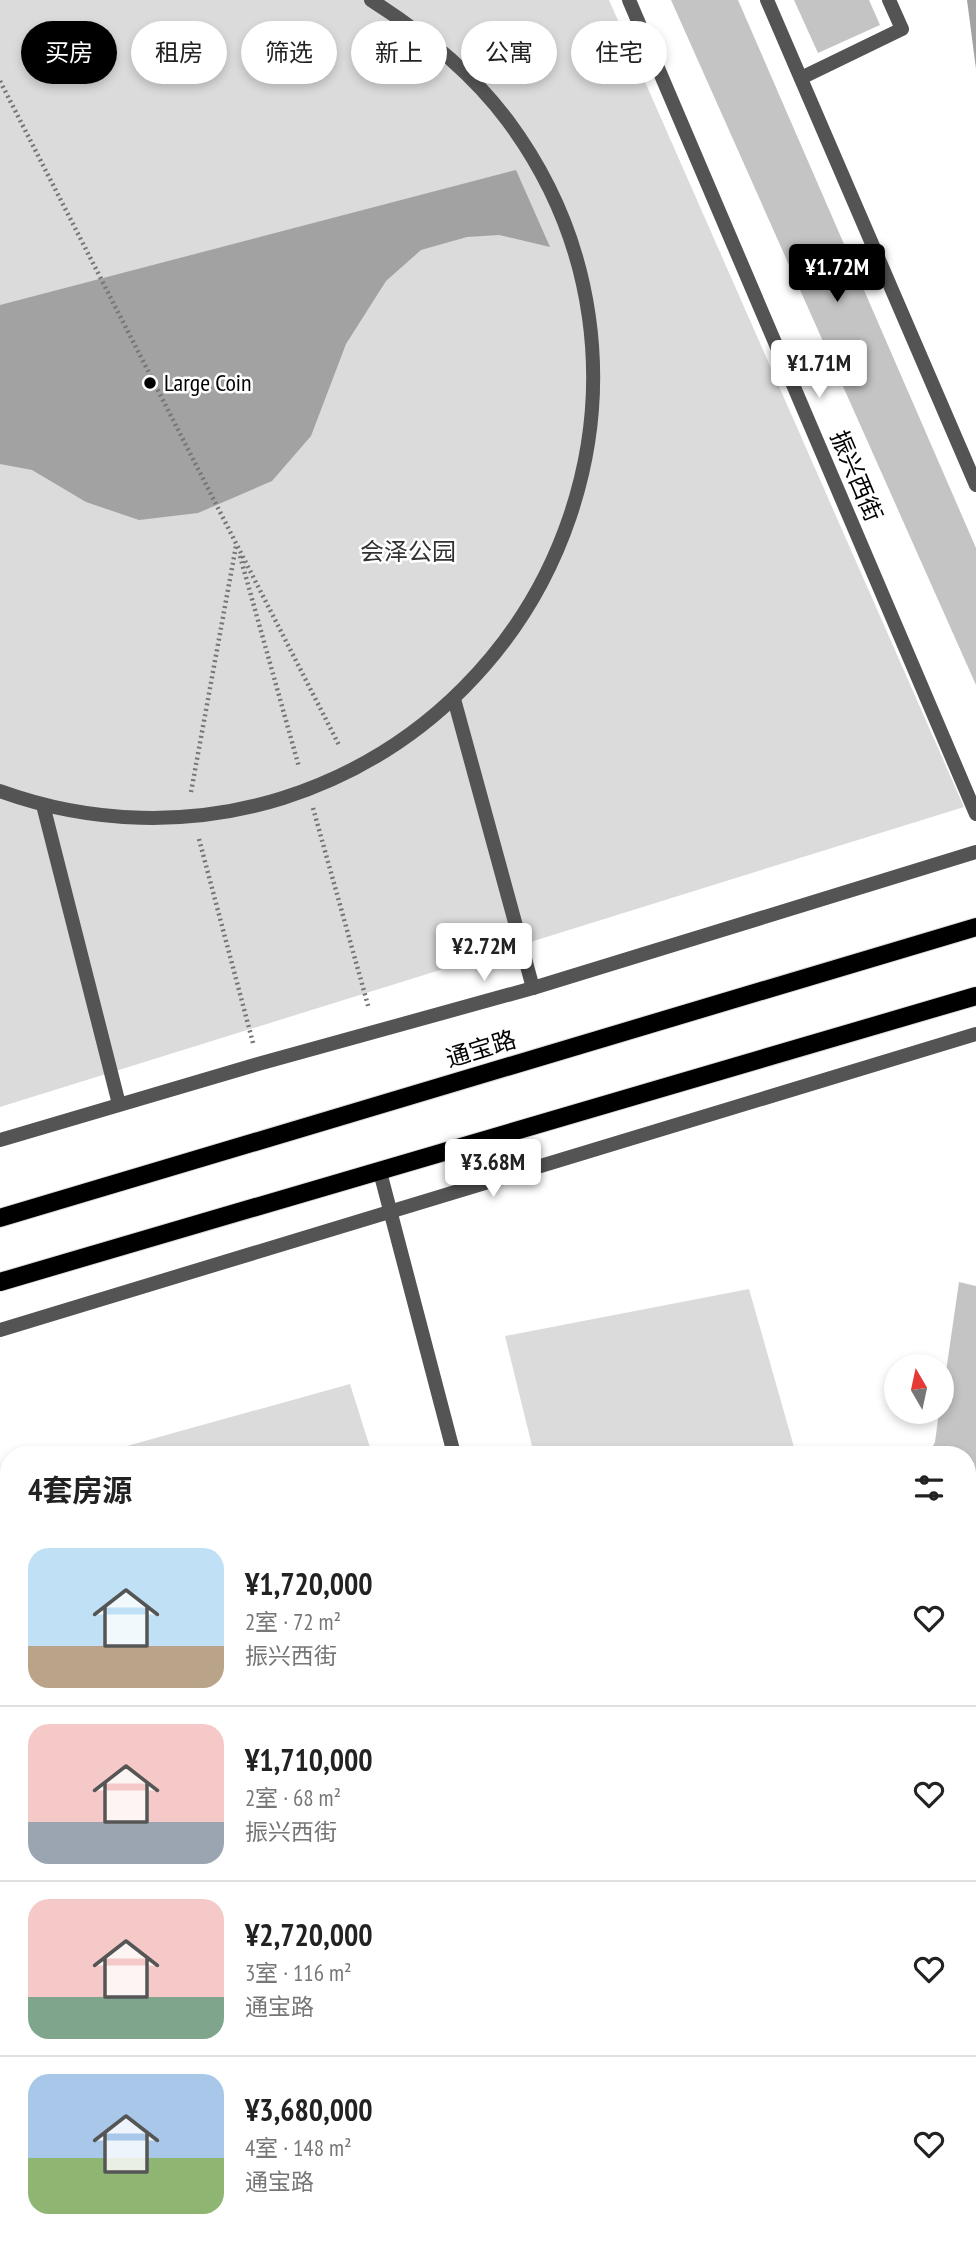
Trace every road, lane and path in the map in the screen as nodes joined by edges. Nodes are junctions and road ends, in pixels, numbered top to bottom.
1 (371, 0) edge
2 (629, 0) edge
3 (767, 0) edge
4 (889, 0) edge
5 (801, 78) junction
6 (0, 81) edge
7 (976, 485) edge
8 (236, 545) junction
9 (454, 699) junction
10 (342, 753) dead end
11 (308, 790) junction
12 (0, 792) edge
13 (43, 804) junction
14 (976, 814) edge
15 (193, 816) junction
16 (976, 852) edge
17 (976, 927) edge
18 (533, 988) junction
19 (976, 996) edge
20 (375, 1031) junction
21 (976, 1034) edge
22 (258, 1064) junction
23 (119, 1104) junction
24 (0, 1140) edge
25 (380, 1172) junction
26 (390, 1212) junction
27 (0, 1218) edge
28 (0, 1282) edge
29 (0, 1329) edge
30 (452, 1446) edge

1 - 9 street
2 - 14 street, 振兴西街
3 - 5 street
4 - 5 street
5 - 7 street
6 - 8 path
8 - 10 path
8 - 11 path
8 - 15 path
9 - 11 street
9 - 18 street
11 - 15 street
11 - 20 path
12 - 13 street
13 - 15 street
13 - 23 street
15 - 22 path
16 - 18 street
17 - 27 main road, 通宝路
18 - 20 street
19 - 25 main road
20 - 22 street
21 - 26 street
22 - 23 street
23 - 24 street
25 - 26 street
25 - 28 main road
26 - 29 street
26 - 30 street

